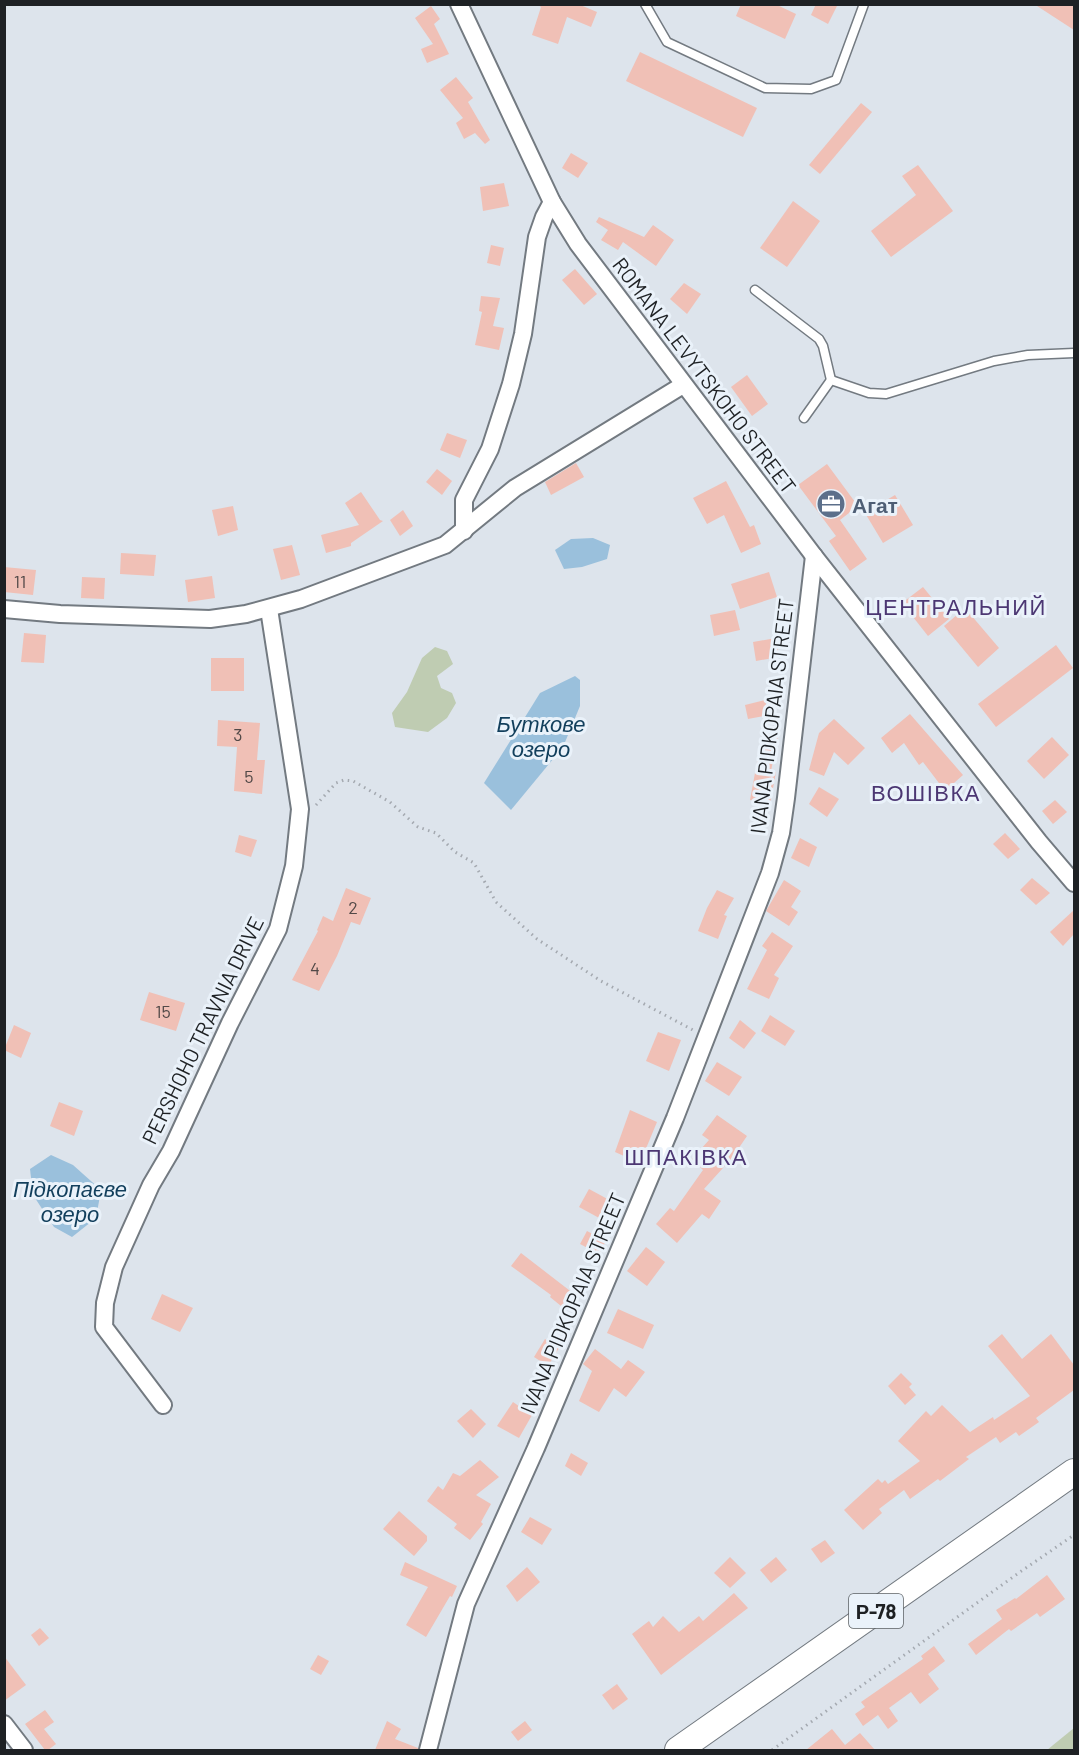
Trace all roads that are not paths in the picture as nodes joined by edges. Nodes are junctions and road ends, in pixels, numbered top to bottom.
1 (645, 4) edge
2 (864, 4) edge
3 (464, 8) edge
4 (552, 202) junction
5 (755, 290) dead end
6 (1074, 353) edge
7 (831, 381) junction
8 (683, 385) junction
9 (804, 418) dead end
10 (464, 531) junction
11 (814, 556) junction
12 (4, 609) edge
13 (269, 609) junction
14 (1074, 883) edge
15 (163, 1405) dead end
16 (1074, 1472) edge
17 (4, 1724) edge
18 (24, 1750) edge
19 (428, 1750) edge
20 (678, 1750) edge

1 - 2 lane
3 - 4 street, ROMANA LEVYTSKOHO STREET
4 - 8 street, ROMANA LEVYTSKOHO STREET
4 - 10 street
5 - 7 lane
6 - 7 lane
7 - 9 lane
8 - 10 street
8 - 11 street, ROMANA LEVYTSKOHO STREET
10 - 13 street
11 - 14 street, ROMANA LEVYTSKOHO STREET
11 - 19 street, IVANA PIDKOPAIA STREET
12 - 13 street
13 - 15 street, PERSHOHO TRAVNIA DRIVE
16 - 20 main road, Р-78
17 - 18 street

